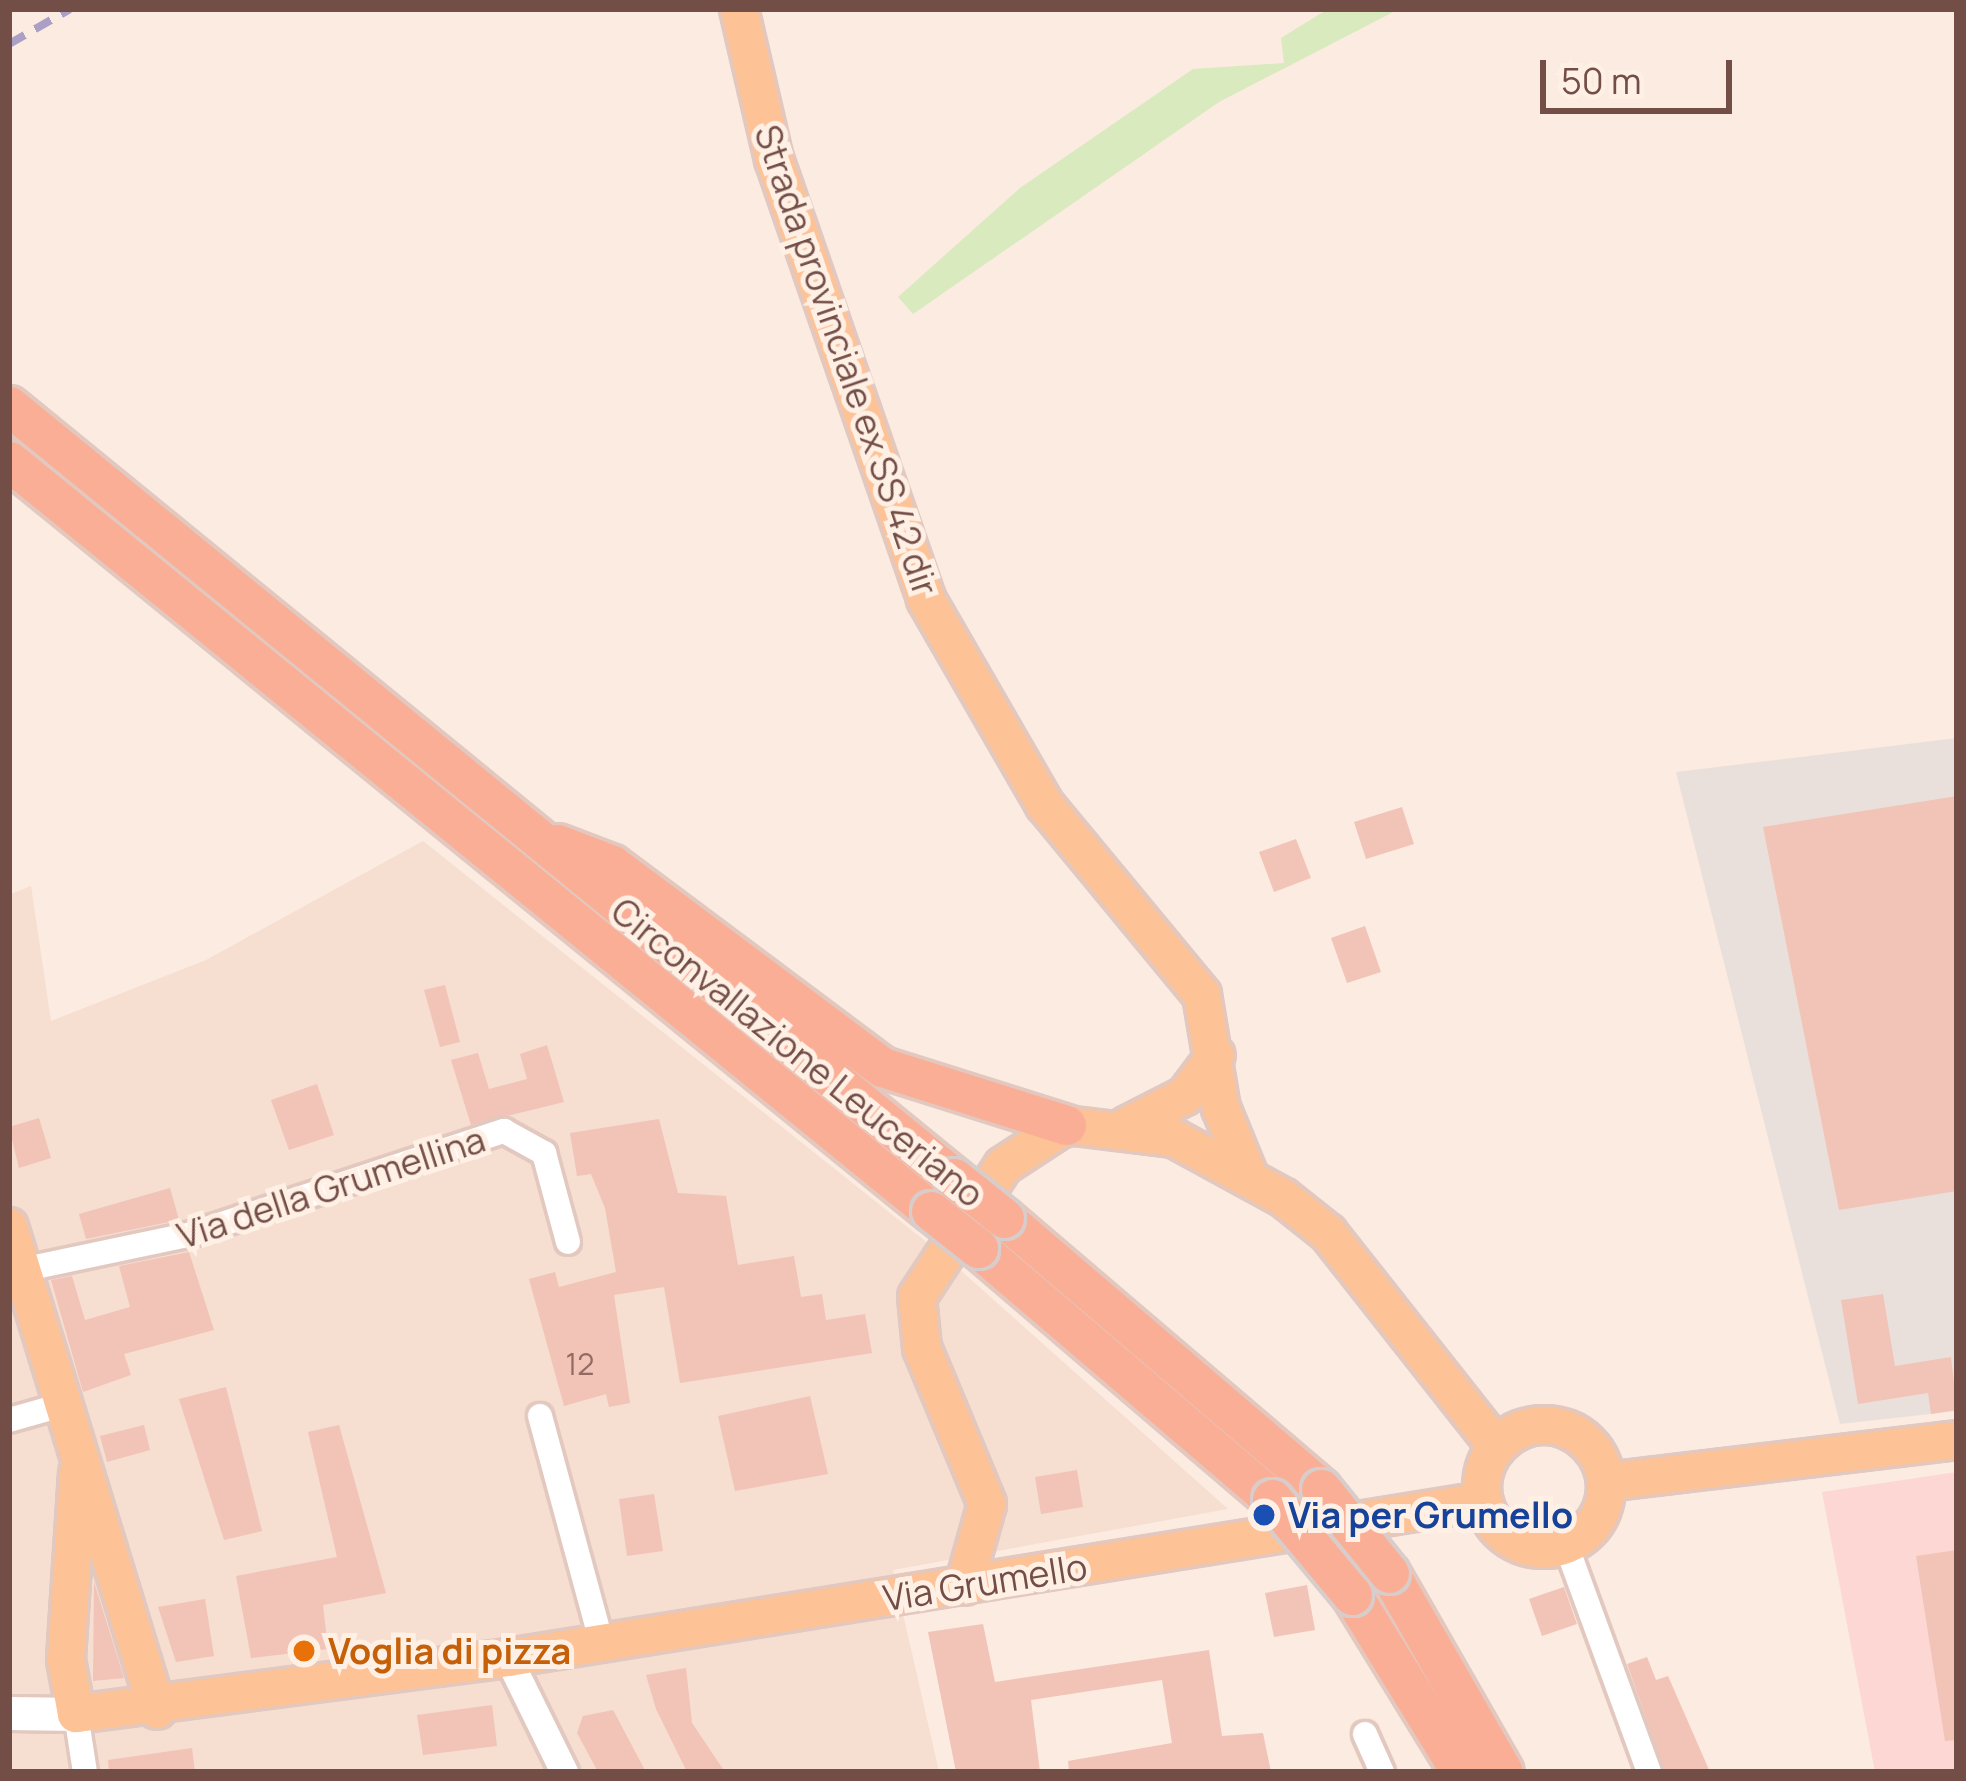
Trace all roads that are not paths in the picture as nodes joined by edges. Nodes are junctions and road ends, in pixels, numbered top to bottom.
1 (739, 9) edge
2 (9, 406) edge
3 (12, 466) edge
4 (524, 831) junction
5 (1216, 1055) junction
6 (1066, 1124) junction
7 (1126, 1126) junction
8 (1248, 1174) junction
9 (942, 1194) junction
10 (9, 1227) edge
11 (568, 1242) dead end
12 (21, 1270) junction
13 (62, 1405) junction
14 (540, 1415) dead end
15 (9, 1420) edge
16 (1957, 1440) edge
17 (1496, 1446) junction
18 (78, 1473) junction
19 (1606, 1482) junction
20 (1483, 1501) junction
21 (1566, 1545) junction
22 (964, 1586) junction
23 (602, 1641) junction
24 (508, 1658) junction
25 (157, 1710) junction
26 (9, 1713) edge
27 (76, 1714) junction
28 (1365, 1734) dead end
29 (86, 1772) edge
30 (564, 1772) edge
31 (1382, 1772) edge
32 (1460, 1772) edge
33 (1503, 1772) edge
34 (1649, 1772) edge

1 - 5 main road, Strada provinciale ex SS 42 dir
2 - 4 highway, Circonvallazione Leuceriano
3 - 9 highway, Circonvallazione Leuceriano
4 - 6 highway
4 - 9 highway, Circonvallazione Leuceriano
5 - 7 main road
5 - 8 main road, Strada provinciale ex SS 42 dir
6 - 7 main road
6 - 22 main road
7 - 8 main road
8 - 17 main road
9 - 32 highway, Circonvallazione Leuceriano, bridge
9 - 33 highway, Circonvallazione Leuceriano, bridge
10 - 12 main road
11 - 12 street, Via della Grumellina
12 - 13 main road
13 - 15 street
13 - 18 main road
14 - 23 street
16 - 19 main road
17 - 19 main road
17 - 20 main road
18 - 25 main road
18 - 27 main road
19 - 21 main road
20 - 21 main road
20 - 22 main road, Via Grumello
21 - 34 street
22 - 23 main road, Via Grumello
23 - 24 main road, Via Grumello
24 - 25 main road, Via Grumello
24 - 30 street
25 - 27 main road, Via Grumello
26 - 27 main road
27 - 29 street
28 - 31 street

